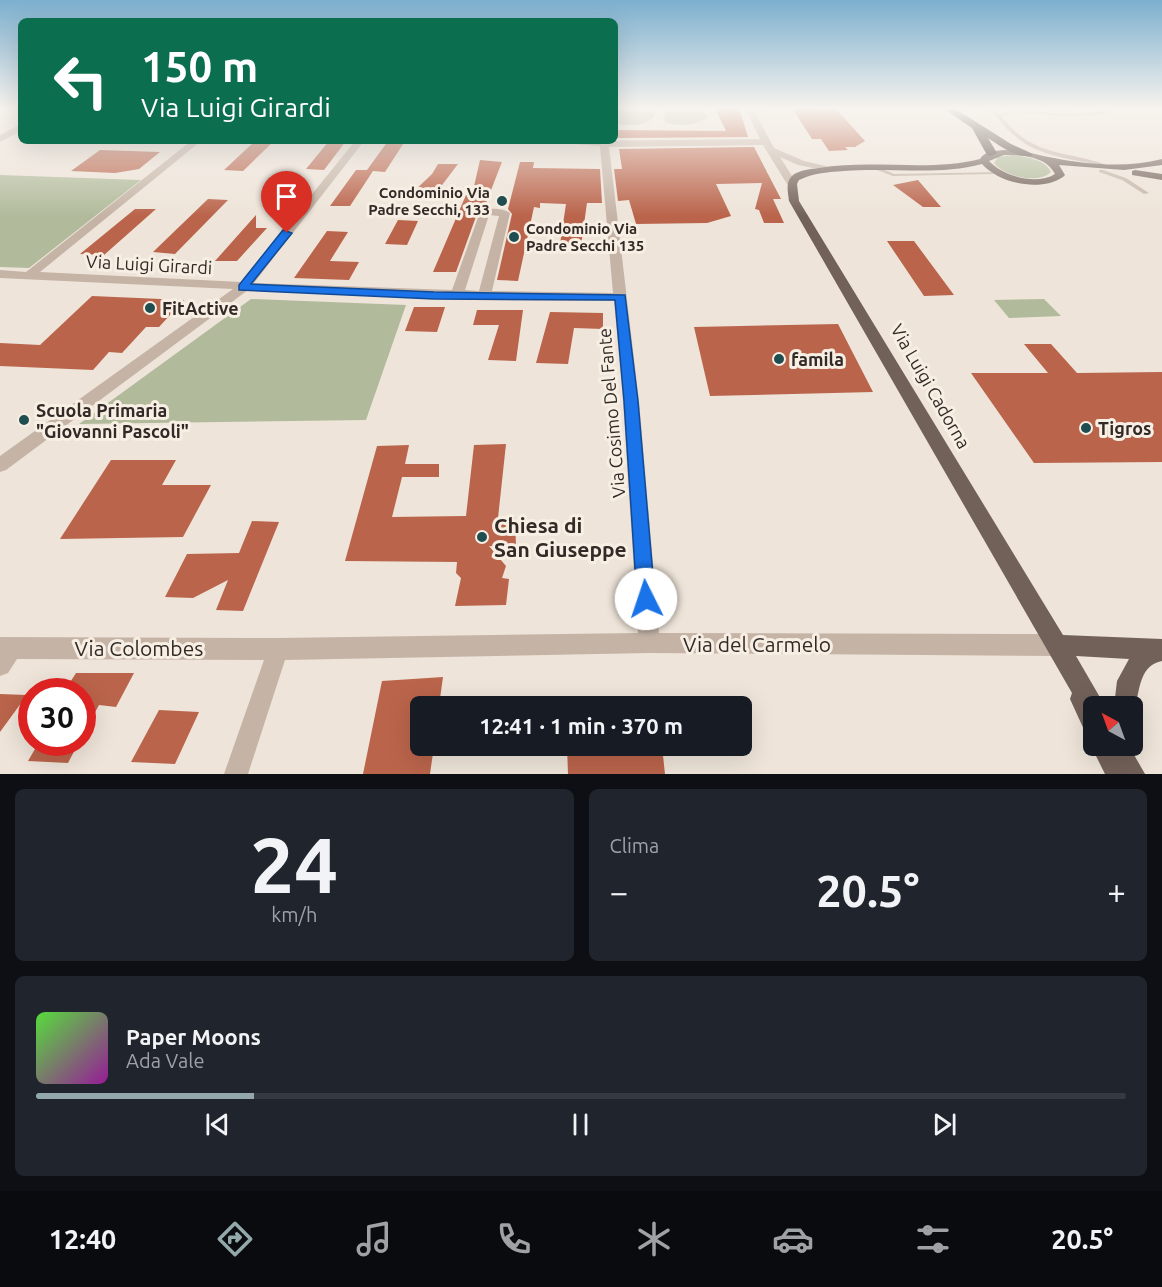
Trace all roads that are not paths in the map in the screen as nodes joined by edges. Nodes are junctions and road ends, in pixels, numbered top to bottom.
1 (193, 144) edge
2 (358, 144) edge
3 (604, 144) edge
4 (614, 144) edge
5 (983, 144) edge
6 (1004, 144) edge
7 (1027, 144) edge
8 (768, 146) junction
9 (1027, 154) junction
10 (988, 157) junction
11 (1042, 159) junction
12 (1161, 166) edge
13 (876, 168) junction
14 (1102, 168) junction
15 (831, 170) junction
16 (998, 173) junction
17 (1060, 175) junction
18 (1151, 175) junction
19 (1162, 177) edge
20 (792, 184) junction
21 (1138, 187) junction
22 (1146, 193) dead end
23 (0, 274) edge
24 (29, 275) junction
25 (243, 288) junction
26 (456, 295) junction
27 (484, 296) junction
28 (620, 297) junction
29 (0, 465) edge
30 (649, 643) junction
31 (1056, 645) junction
32 (278, 649) junction
33 (1157, 650) edge
34 (4, 653) edge
35 (1087, 696) edge
36 (1125, 696) edge
37 (1083, 703) edge
38 (1108, 756) edge
39 (1122, 756) edge
40 (1130, 756) edge
41 (236, 774) edge
42 (1118, 774) edge
43 (1133, 774) edge

1 - 24 street
2 - 25 street
3 - 28 street, Via Cosimo Del Fante
4 - 8 street
5 - 10 highway
6 - 9 highway
7 - 14 lane
8 - 15 street
8 - 20 street, Via Luigi Cadorna
9 - 10 main road
9 - 11 main road
10 - 13 main road
10 - 16 main road
11 - 14 main road
11 - 17 main road
12 - 14 main road
13 - 15 main road
13 - 16 lane
14 - 17 main road
14 - 18 main road
14 - 21 lane
15 - 20 main road
16 - 17 main road
18 - 19 main road
18 - 21 lane
20 - 31 main road, Via Luigi Cadorna
21 - 22 lane
23 - 24 street, Via Luigi Girardi
24 - 25 street, Via Luigi Girardi
25 - 26 street, Via Luigi Girardi
25 - 29 street
26 - 27 street, Via Luigi Girardi
26 - 27 street
27 - 28 street, Via Luigi Girardi
28 - 30 street, Via Cosimo Del Fante
30 - 31 street, Via del Carmelo
30 - 32 street, Via del Carmelo
31 - 33 main road
31 - 35 main road, Via Luigi Cadorna
31 - 37 main road, Via Luigi Cadorna
32 - 34 street, Via Colombes
32 - 41 street
33 - 36 main road
38 - 42 main road
39 - 43 main road
40 - 43 main road

